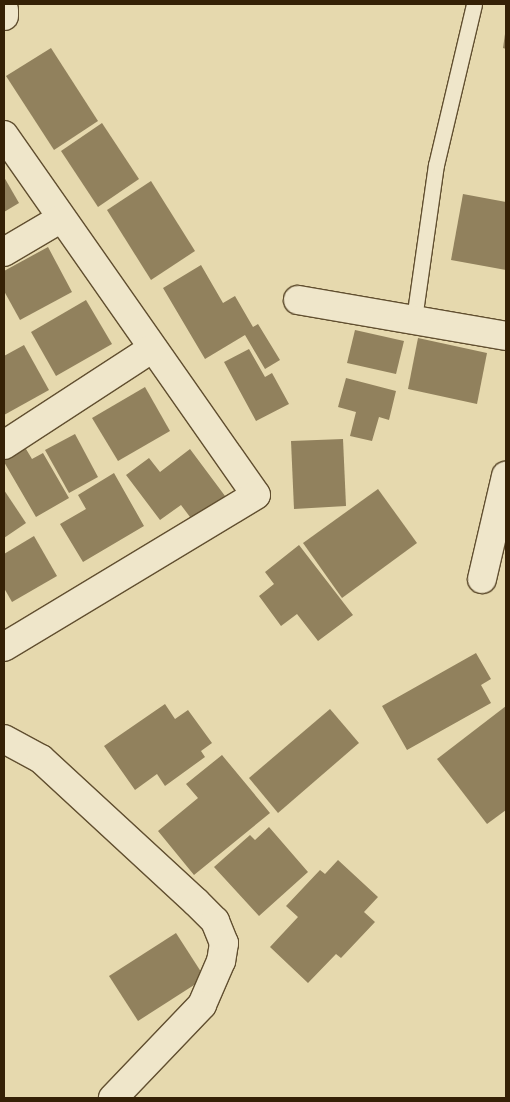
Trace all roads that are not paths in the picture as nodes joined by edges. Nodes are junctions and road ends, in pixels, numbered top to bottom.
1 (474, 4) edge
2 (4, 10) edge
3 (4, 16) edge
4 (4, 135) edge
5 (60, 219) junction
6 (4, 252) edge
7 (298, 300) dead end
8 (414, 319) junction
9 (506, 336) edge
10 (151, 349) junction
11 (4, 445) edge
12 (506, 476) edge
13 (482, 579) dead end
14 (4, 647) edge
15 (4, 739) edge
16 (113, 1098) edge

1 - 8 lane
2 - 3 street
4 - 5 street
5 - 6 street
5 - 10 street
7 - 8 street
8 - 9 street
10 - 11 street
10 - 14 street
12 - 13 street
15 - 16 street

